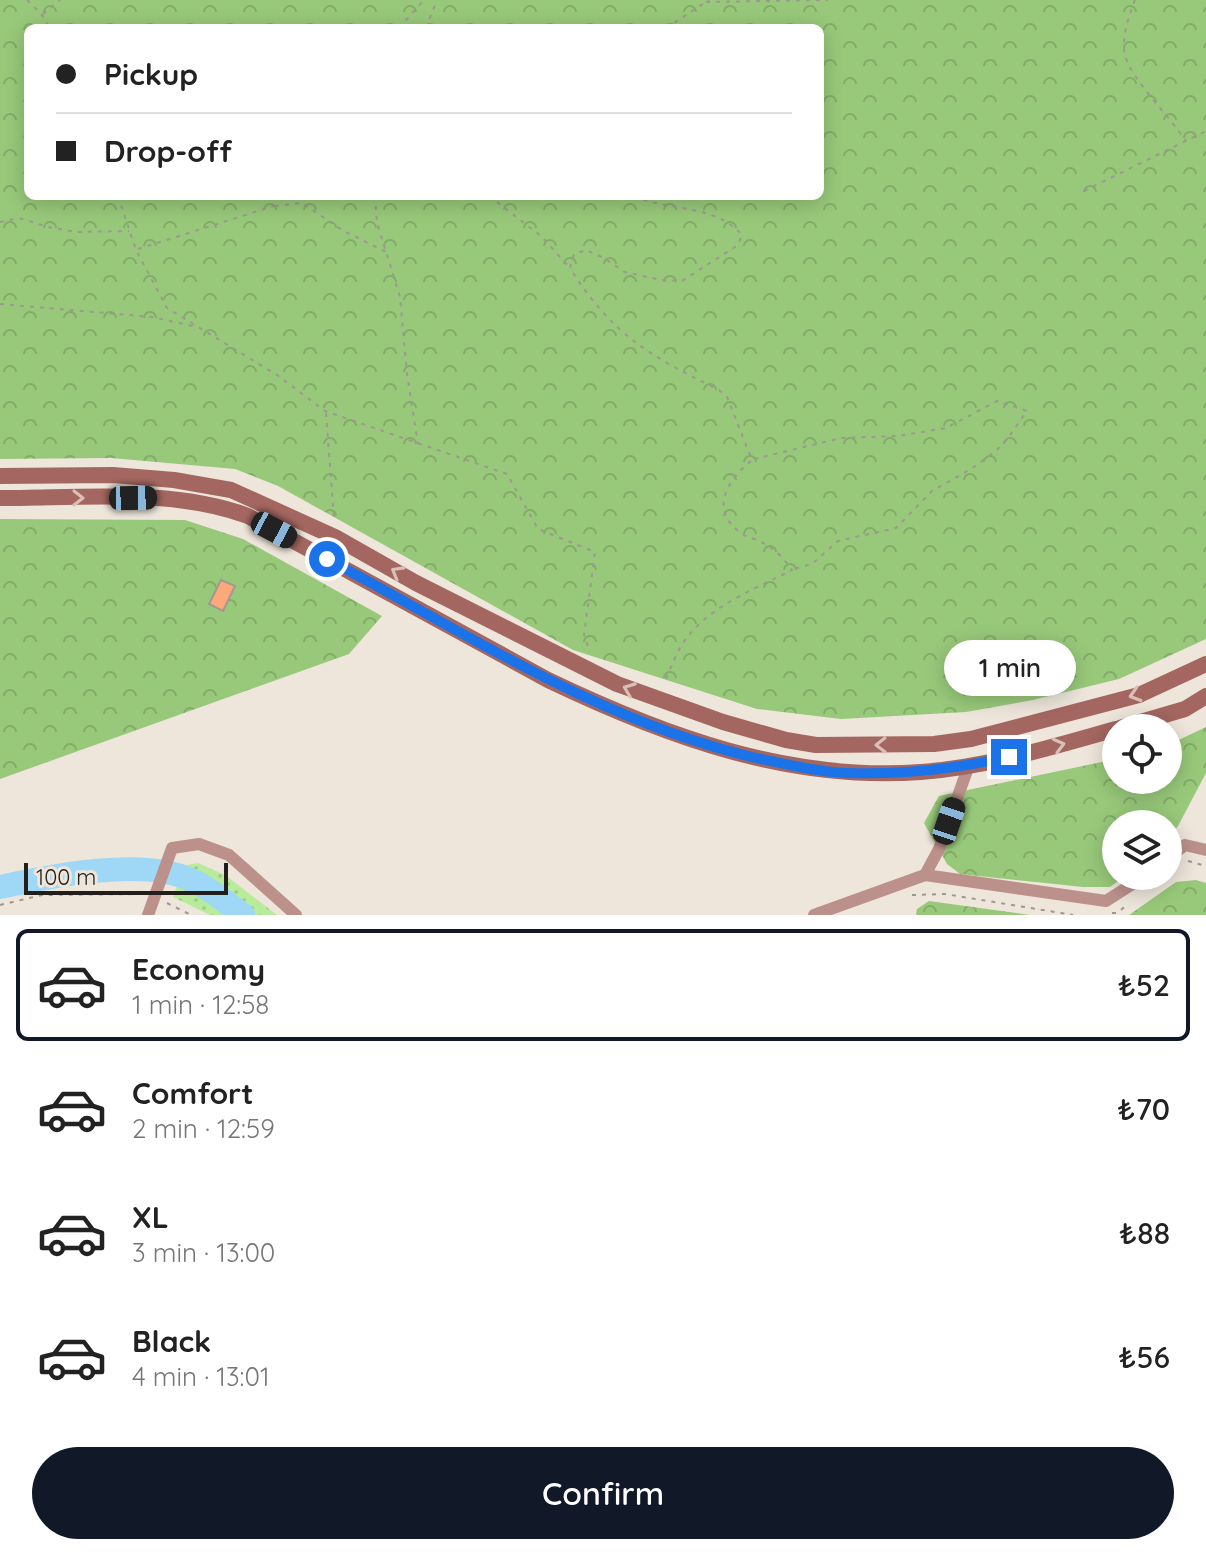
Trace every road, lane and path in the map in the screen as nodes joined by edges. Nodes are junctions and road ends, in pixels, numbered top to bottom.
1 (27, 0) edge
2 (60, 0) edge
3 (424, 0) edge
4 (437, 0) edge
5 (828, 0) edge
6 (1135, 0) edge
7 (708, 1) edge
8 (42, 15) junction
9 (48, 24) edge
10 (403, 24) edge
11 (428, 24) edge
12 (673, 24) edge
13 (1206, 131) edge
14 (1186, 141) junction
15 (1084, 191) dead end
16 (119, 200) edge
17 (278, 200) edge
18 (375, 200) edge
19 (494, 200) edge
20 (645, 200) edge
21 (274, 206) junction
22 (0, 222) edge
23 (130, 231) junction
24 (136, 250) junction
25 (386, 252) junction
26 (570, 268) junction
27 (0, 304) edge
28 (202, 328) junction
29 (325, 411) junction
30 (418, 445) junction
31 (752, 460) junction
32 (0, 476) edge
33 (0, 498) edge
34 (335, 537) junction
35 (792, 570) junction
36 (1206, 664) edge
37 (599, 676) junction
38 (1206, 696) edge
39 (657, 700) junction
40 (1206, 706) edge
41 (1185, 709) junction
42 (1168, 714) edge
43 (1102, 733) edge
44 (969, 765) junction
45 (1182, 847) edge
46 (1206, 850) edge
47 (1187, 861) dead end
48 (1206, 866) edge
49 (925, 875) junction
50 (1123, 890) edge
51 (156, 895) junction
52 (911, 895) dead end
53 (0, 905) edge
54 (148, 915) edge
55 (191, 915) edge
56 (296, 915) edge
57 (814, 915) edge
58 (1073, 915) edge

1 - 8 path
2 - 8 path
3 - 10 path
4 - 11 path
5 - 7 path
6 - 14 path
7 - 12 path
8 - 9 path
13 - 14 path
14 - 15 path
16 - 23 path
17 - 21 path
18 - 25 path
19 - 26 path
20 - 26 path
21 - 24 path
21 - 25 path
22 - 23 path
23 - 24 path
24 - 28 path
25 - 30 path
26 - 31 path
27 - 28 path
28 - 29 path
29 - 30 path
29 - 34 path
30 - 37 path
31 - 35 path
31 - 35 path
32 - 34 main road
33 -> 44 main road
37 -> 34 main road
35 - 39 path
36 -> 39 main road
39 -> 37 main road
38 - 41 main road
40 - 41 street
41 - 42 main road
44 -> 43 main road
44 - 49 street
45 - 46 street
47 - 48 path
49 - 50 street
49 - 57 street
51 - 53 path
51 - 54 street
51 - 55 path
51 - 56 street
52 - 58 path

